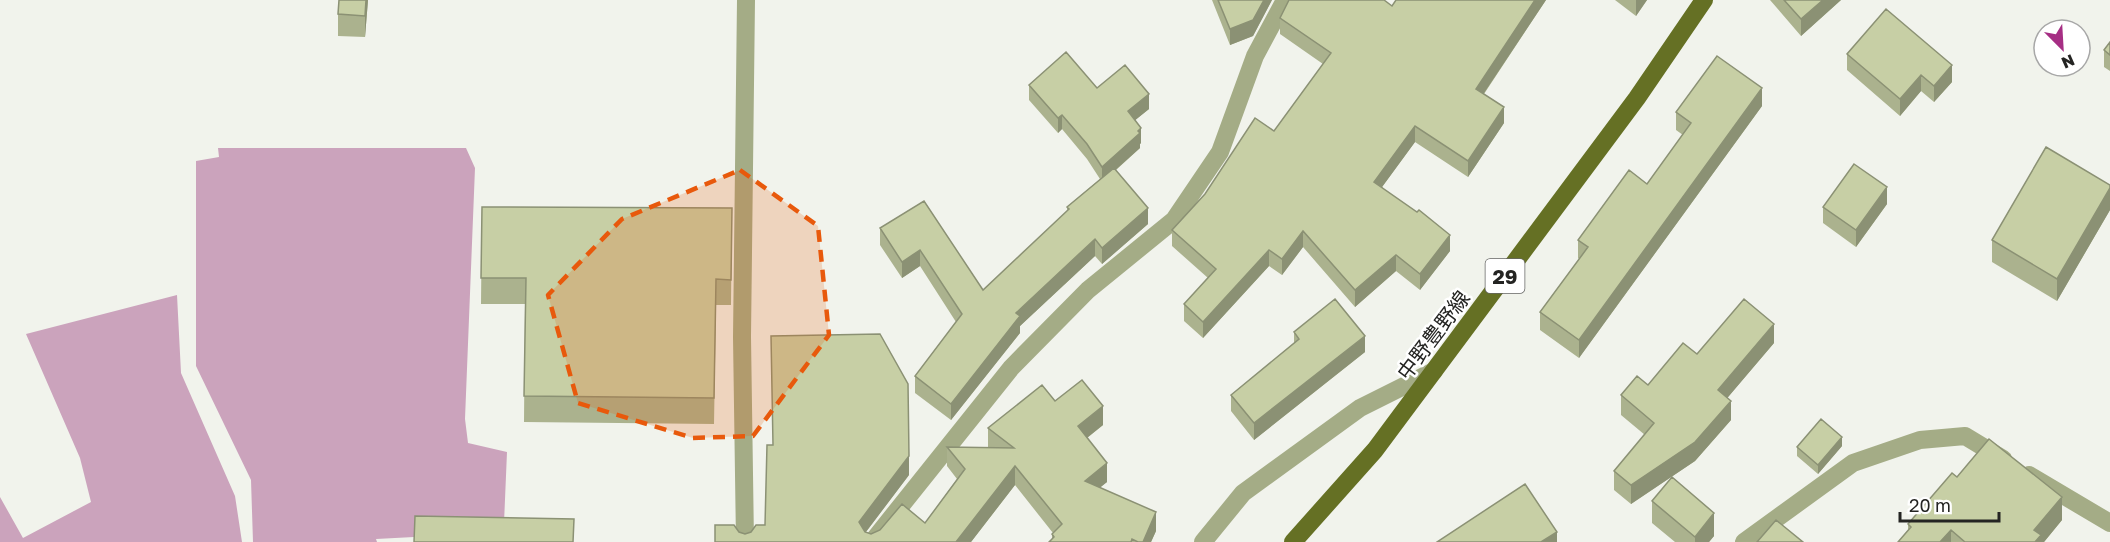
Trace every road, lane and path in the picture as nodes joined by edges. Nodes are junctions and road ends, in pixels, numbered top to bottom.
1 (746, 0) edge
2 (1285, 0) edge
3 (1704, 0) edge
4 (1434, 371) junction
5 (2110, 523) edge
6 (745, 542) edge
7 (872, 542) edge
8 (1203, 542) edge
9 (1293, 542) edge
10 (1744, 542) edge

1 - 6 street
2 - 7 street
3 - 4 main road, 中野豊野線 / 29
4 - 8 street
4 - 9 main road, 中野豊野線 / 29
5 - 10 street

